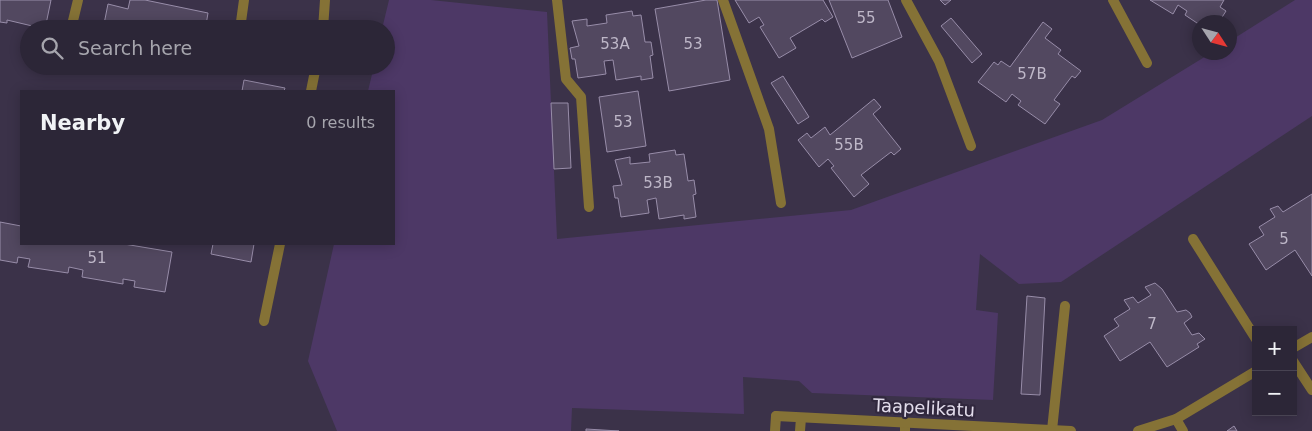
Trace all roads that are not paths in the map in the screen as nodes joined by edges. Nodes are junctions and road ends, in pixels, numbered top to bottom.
1 (78, 0) edge
2 (244, 0) edge
3 (325, 0) edge
4 (557, 0) edge
5 (723, 0) edge
6 (906, 0) edge
7 (1113, 0) edge
8 (73, 20) edge
9 (241, 20) edge
10 (323, 20) edge
11 (1148, 63) dead end
12 (314, 75) edge
13 (311, 90) edge
14 (971, 146) dead end
15 (782, 203) dead end
16 (590, 206) dead end
17 (1193, 239) dead end
18 (280, 245) edge
19 (1065, 306) dead end
20 (264, 321) dead end
21 (1252, 334) edge
22 (1312, 337) edge
23 (1297, 346) edge
24 (1297, 367) edge
25 (1252, 373) edge
26 (1312, 390) edge
27 (801, 418) junction
28 (1176, 419) junction
29 (905, 427) edge
30 (1052, 430) edge
31 (775, 431) edge
32 (800, 431) edge
33 (1071, 431) edge
34 (1138, 431) edge
35 (1183, 431) edge

1 - 8 street
2 - 9 street
3 - 10 street
4 - 16 street
5 - 15 street
6 - 14 street
7 - 11 street
12 - 13 street
17 - 21 street
18 - 20 street
19 - 30 street
22 - 23 street
24 - 26 street
25 - 28 street
27 - 29 street, Taapelikatu
27 - 31 street, Taapelikatu
27 - 32 street
28 - 34 street
28 - 35 street
29 - 30 street, Taapelikatu
30 - 33 street, Taapelikatu

